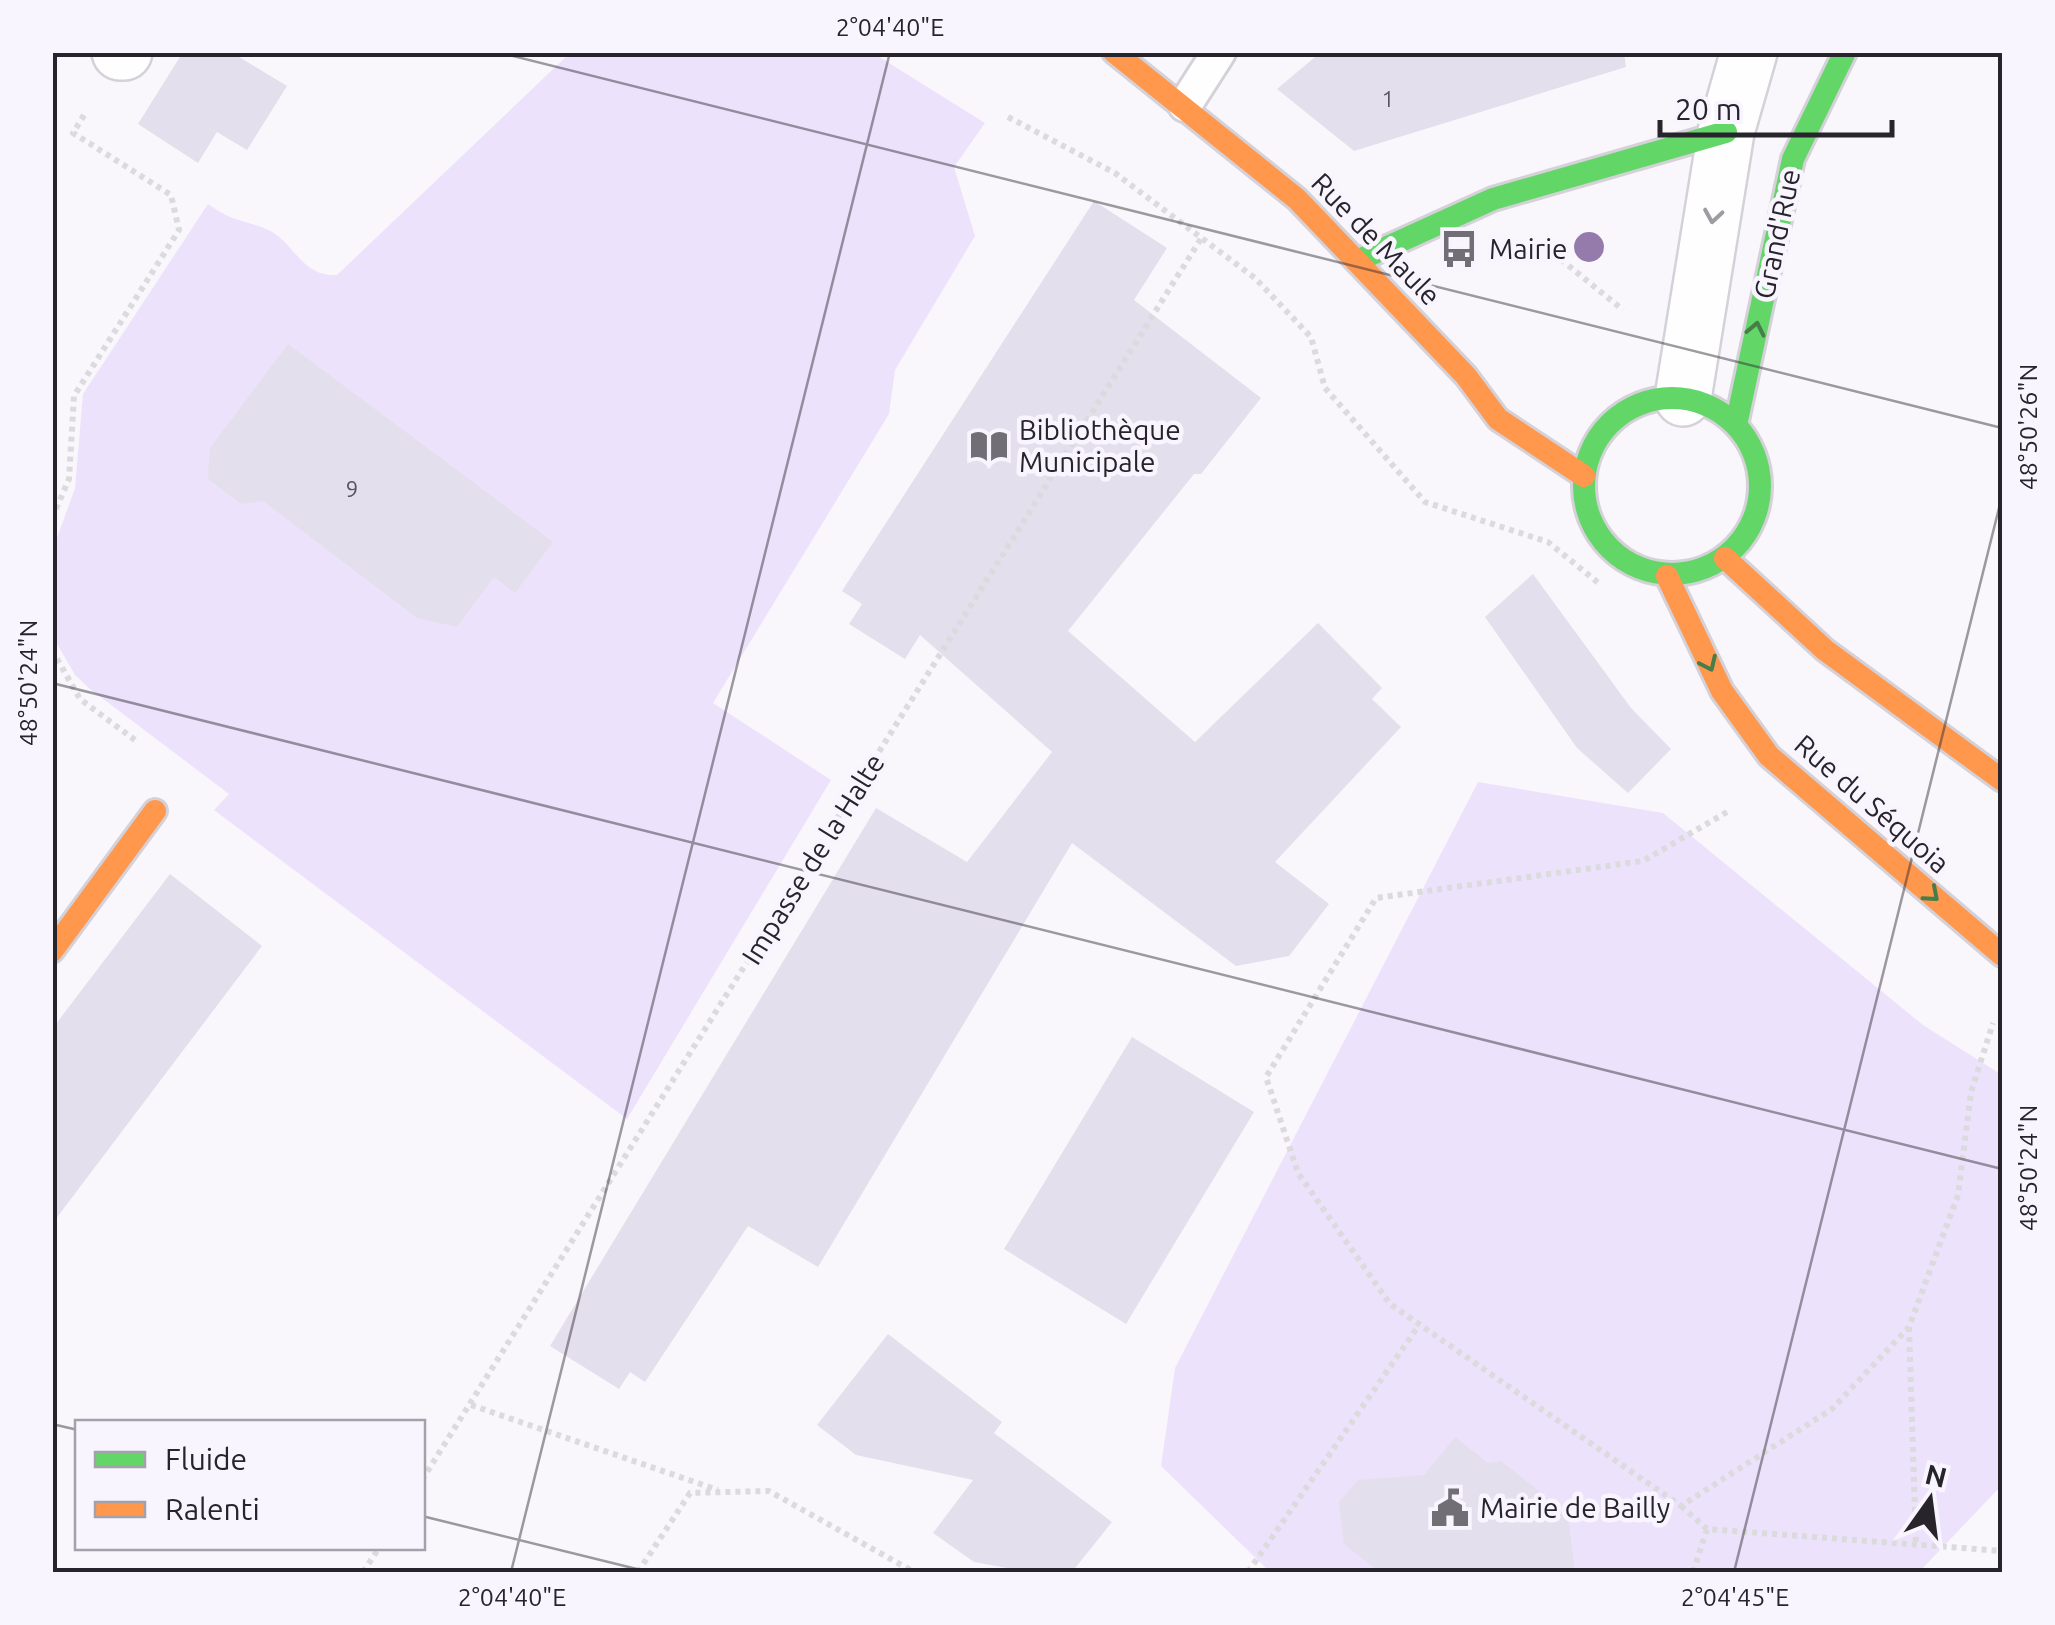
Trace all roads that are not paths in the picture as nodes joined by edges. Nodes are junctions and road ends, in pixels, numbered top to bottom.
1 (1114, 52) edge
2 (1220, 52) edge
3 (1749, 52) edge
4 (1845, 52) edge
5 (1186, 105) junction
6 (1726, 132) junction
7 (1359, 260) junction
8 (1683, 398) junction
9 (1736, 425) junction
10 (1584, 476) junction
11 (1725, 558) junction
12 (1667, 576) junction
13 (2002, 780) edge
14 (155, 811) road end
15 (52, 951) edge
16 (2002, 955) edge

1 - 5 street, Rue de Maule
2 - 5 lane
3 - 6 street
9 -> 4 street, Grand'Rue
5 - 7 street, Rue de Maule
6 - 7 street
6 -> 8 street
7 - 10 street, Rue de Maule
8 - 9 street
8 - 10 street
9 - 11 street
10 - 12 street
11 - 12 street
11 - 13 street
12 -> 16 street, Rue du Séquoia
14 - 15 street

